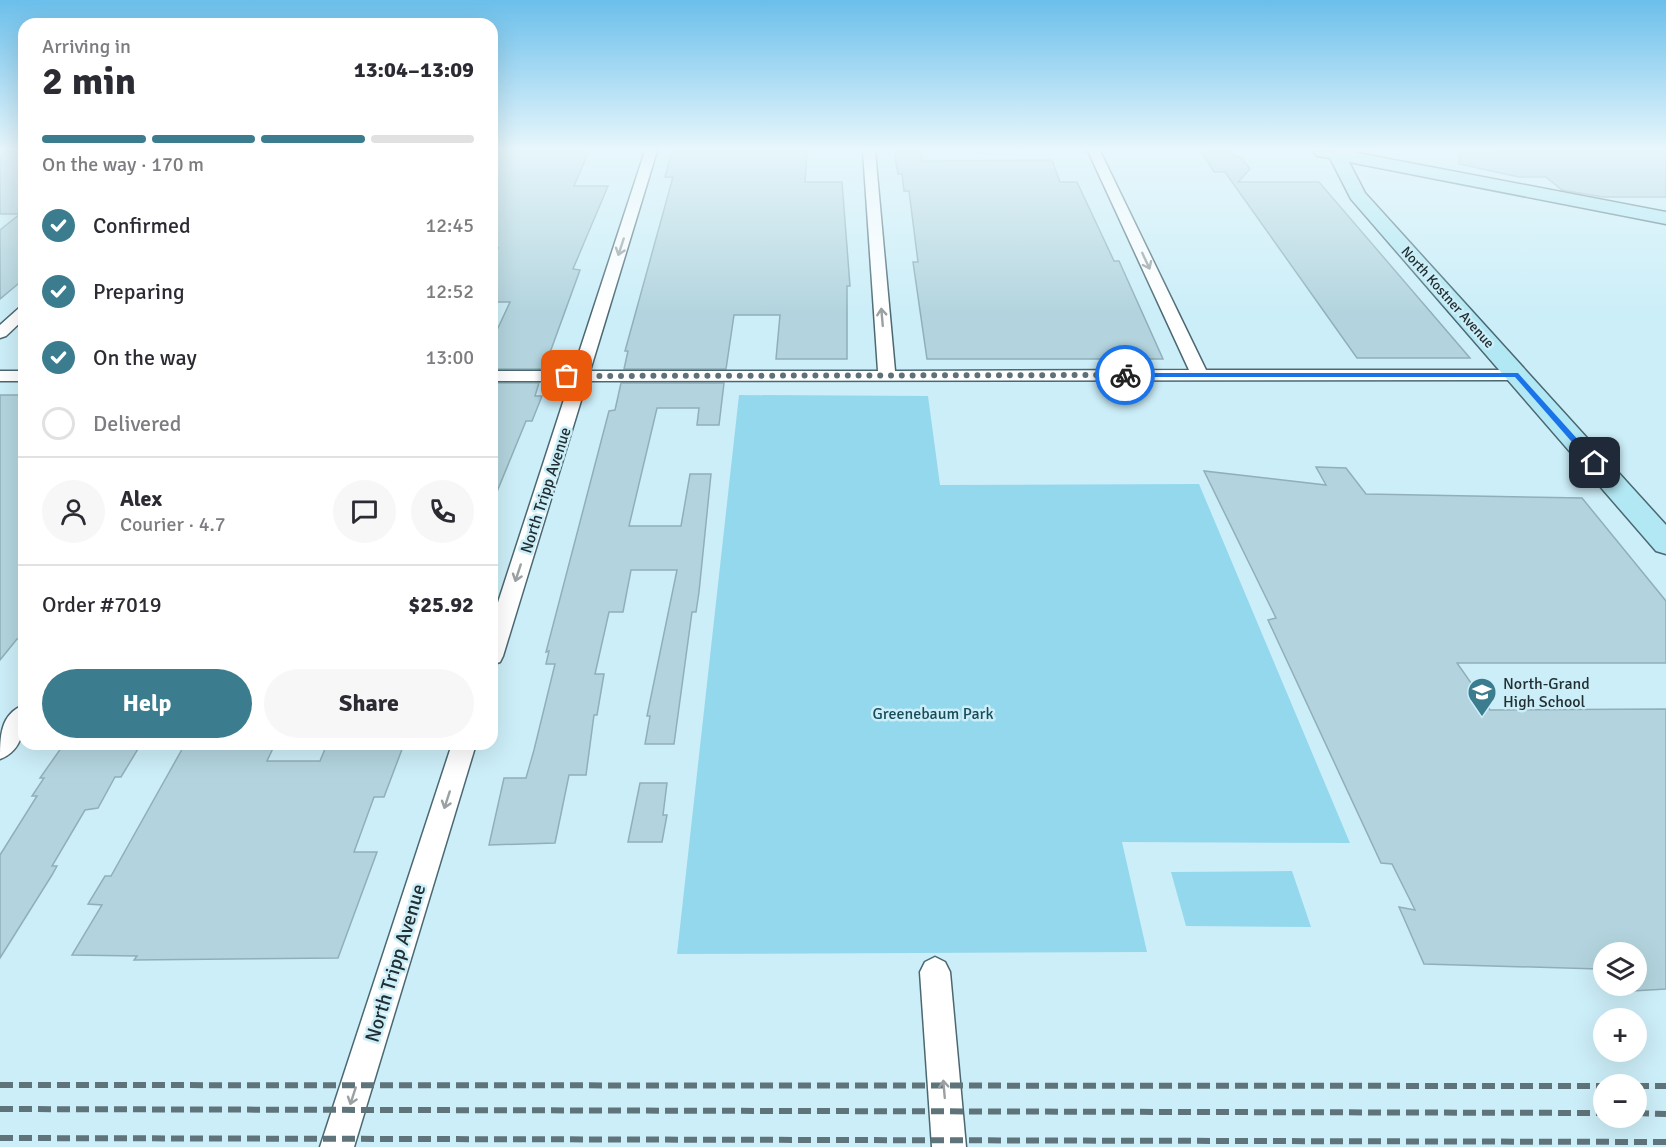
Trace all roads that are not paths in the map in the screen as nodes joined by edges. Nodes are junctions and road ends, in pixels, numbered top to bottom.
1 (634, 205) edge
2 (873, 205) edge
3 (1119, 205) edge
4 (1366, 205) edge
5 (1597, 205) edge
6 (1666, 218) edge
7 (18, 316) edge
8 (0, 333) edge
9 (887, 375) junction
10 (1200, 375) junction
11 (1518, 375) junction
12 (0, 376) edge
13 (18, 376) edge
14 (498, 376) edge
15 (580, 376) junction
16 (1666, 544) edge
17 (498, 637) edge
18 (18, 723) edge
19 (0, 748) edge
20 (462, 750) edge
21 (935, 972) dead end
22 (337, 1147) edge
23 (949, 1147) edge

1 -> 15 street, North Tripp Avenue
9 -> 2 street
3 -> 10 street
4 - 11 street, North Kostner Avenue
5 - 6 street
7 - 8 street
9 - 10 street
9 - 15 street
10 - 11 street
11 - 16 street, North Kostner Avenue
12 - 13 street
14 - 15 street
15 -> 17 street, North Tripp Avenue
18 - 19 street
20 -> 22 street, North Tripp Avenue
23 -> 21 street

